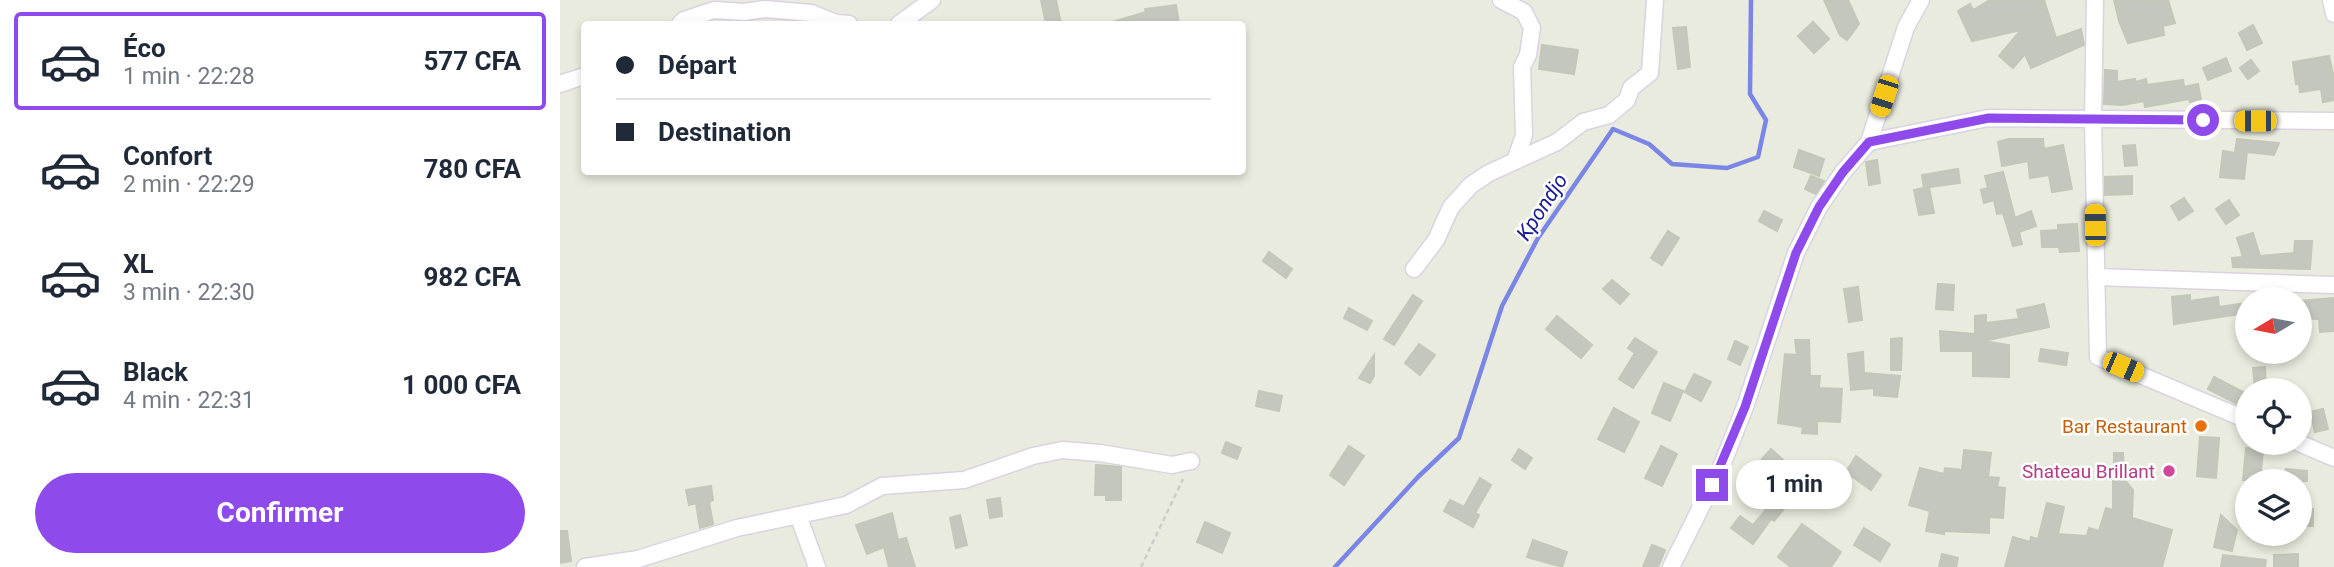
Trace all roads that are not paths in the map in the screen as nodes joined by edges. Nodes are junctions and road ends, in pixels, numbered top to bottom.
1 (932, 0) edge
2 (1501, 0) edge
3 (1655, 0) edge
4 (1921, 0) edge
5 (2095, 0) edge
6 (2331, 0) edge
7 (816, 6) edge
8 (2334, 14) edge
9 (683, 21) edge
10 (834, 21) edge
11 (903, 21) edge
12 (581, 77) edge
13 (560, 84) edge
14 (2093, 120) junction
15 (2334, 121) edge
16 (1869, 142) junction
17 (1515, 161) junction
18 (1414, 269) dead end
19 (2096, 277) junction
20 (2334, 285) edge
21 (2235, 415) edge
22 (2312, 449) edge
23 (2334, 458) edge
24 (1191, 461) road end
25 (799, 515) junction
26 (585, 567) edge
27 (817, 567) edge
28 (1671, 567) edge

1 - 11 street
2 - 17 street
3 - 17 street
4 - 16 street
5 - 14 street
6 - 8 street
7 - 9 street
7 - 10 street
12 - 13 street
14 - 15 street
14 - 16 street
14 - 19 street
16 - 28 street
17 - 18 street
19 - 20 street
19 - 21 street
22 - 23 street
24 - 25 street
25 - 26 street
25 - 27 street

